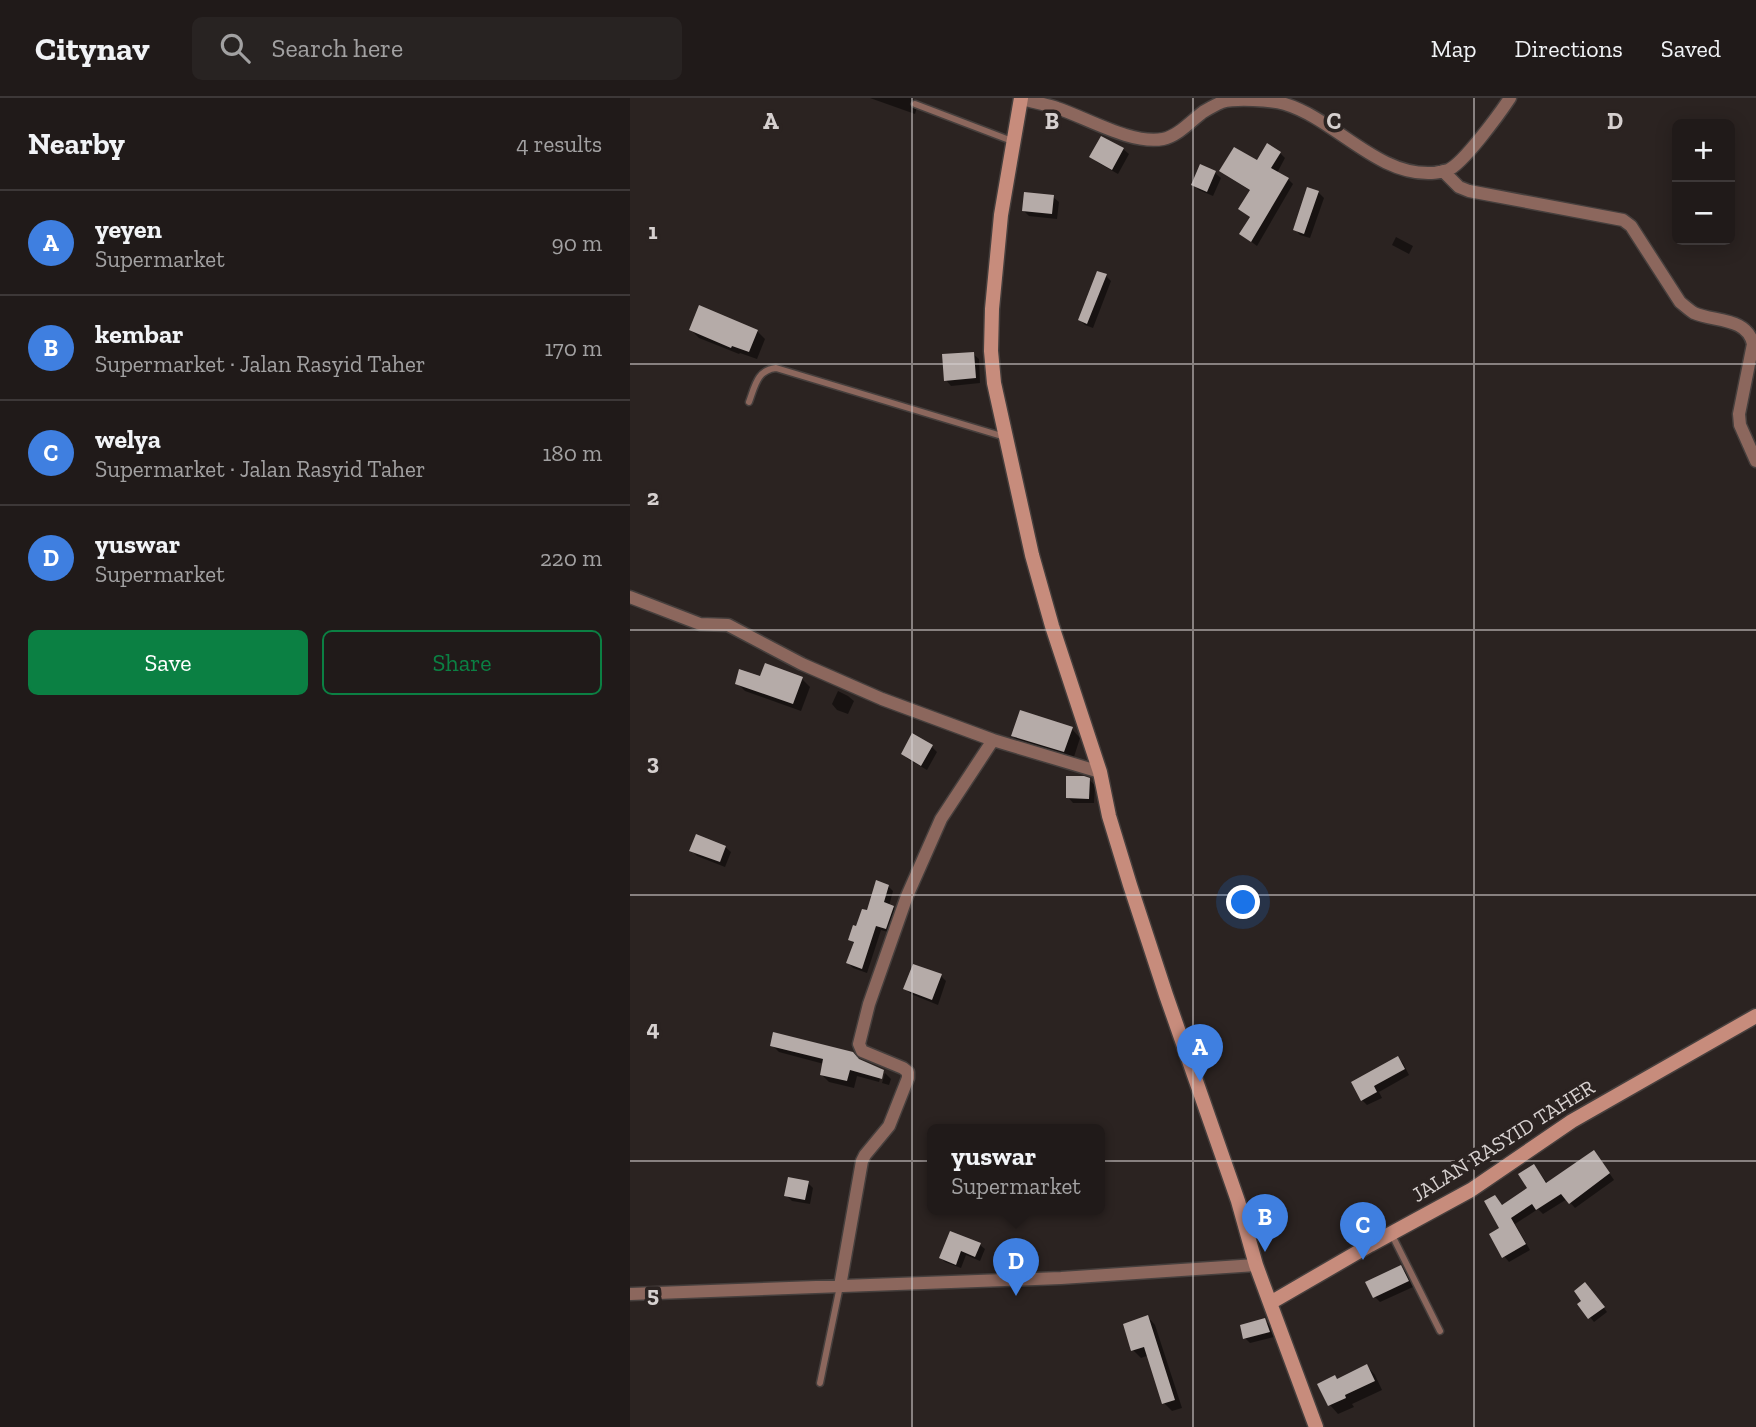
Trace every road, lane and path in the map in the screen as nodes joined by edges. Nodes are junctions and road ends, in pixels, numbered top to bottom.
1 (1510, 98) edge
2 (1021, 99) edge
3 (915, 104) dead end
4 (1014, 142) junction
5 (1443, 171) junction
6 (749, 402) dead end
7 (1007, 438) junction
8 (1756, 461) edge
9 (630, 597) edge
10 (993, 740) junction
11 (1100, 772) junction
12 (1756, 1016) edge
13 (1391, 1233) junction
14 (1256, 1265) junction
15 (840, 1286) junction
16 (630, 1294) edge
17 (1270, 1303) junction
18 (1440, 1331) dead end
19 (820, 1383) dead end
20 (1316, 1427) edge

1 - 5 street
2 - 4 street
2 - 5 street
3 - 4 lane
4 - 7 street
5 - 8 street
6 - 7 lane
7 - 11 street
9 - 10 street
10 - 11 street
10 - 15 street
11 - 14 street
12 - 13 street, JALAN RASYID TAHER
13 - 17 street, JALAN RASYID TAHER
13 - 18 lane
14 - 15 street
14 - 17 street
15 - 16 street
15 - 19 lane
17 - 20 street

